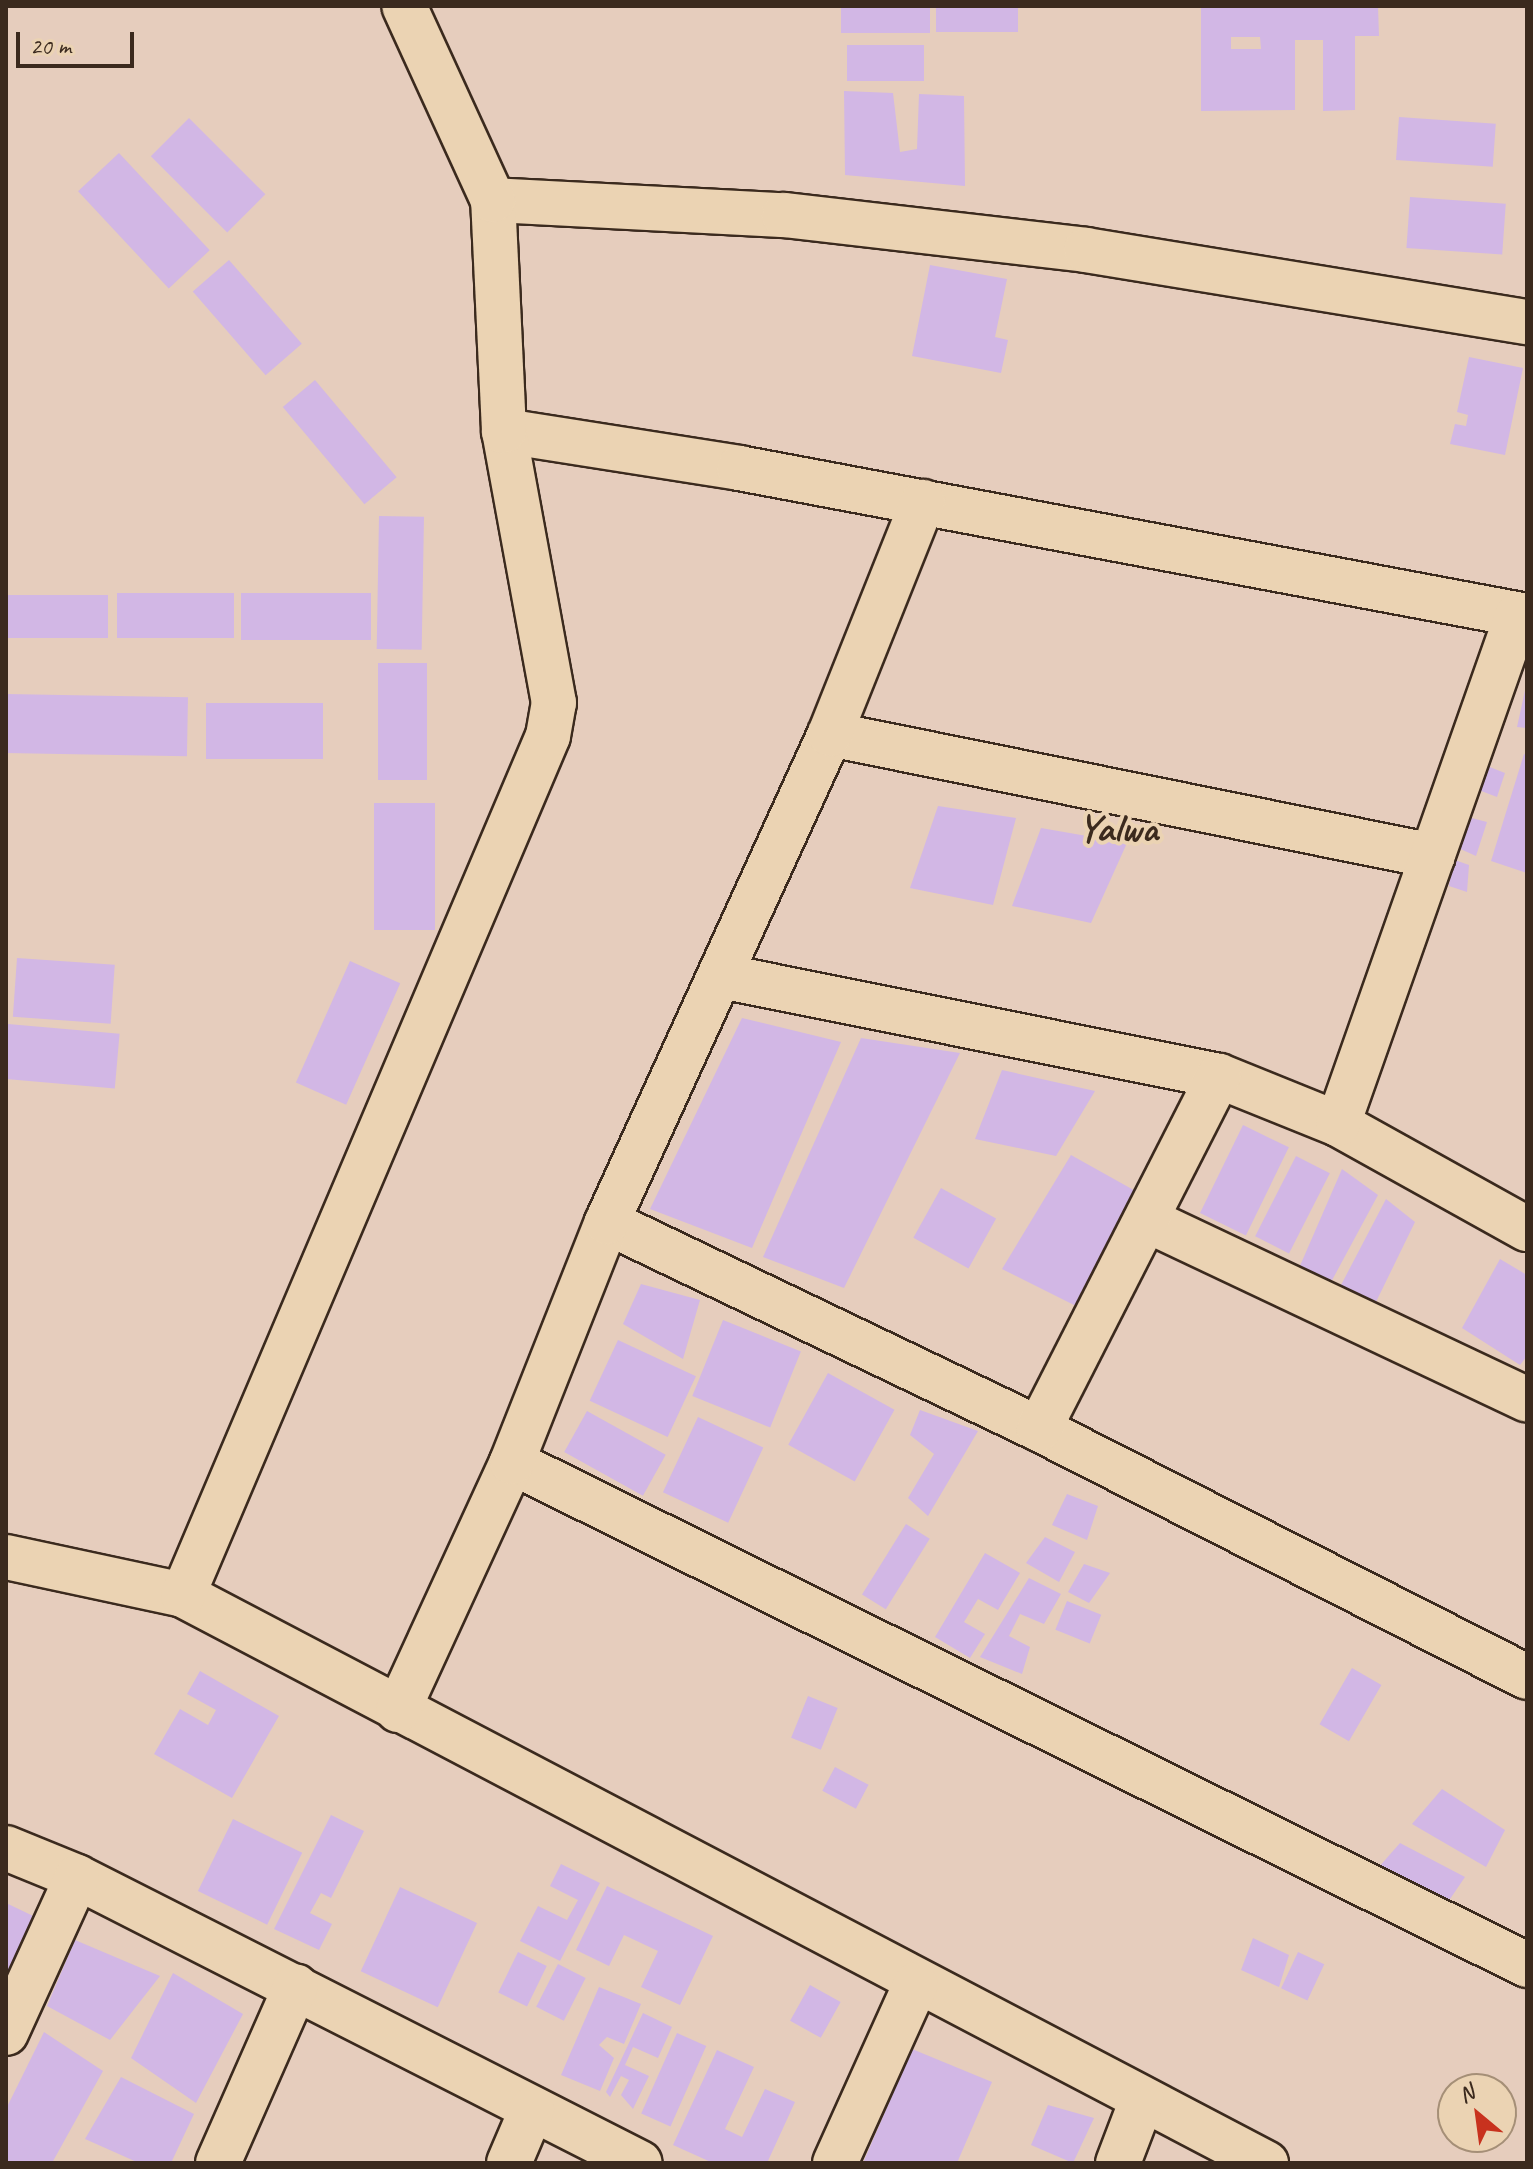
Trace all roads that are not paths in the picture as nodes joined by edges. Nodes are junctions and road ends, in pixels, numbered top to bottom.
1 (404, 6) edge
2 (493, 200) junction
3 (1527, 322) edge
4 (504, 431) junction
5 (923, 502) junction
6 (1522, 616) edge
7 (830, 734) junction
8 (1433, 856) junction
9 (721, 976) junction
10 (1219, 1076) junction
11 (1338, 1124) junction
12 (1147, 1220) junction
13 (607, 1222) junction
14 (1527, 1229) edge
15 (1527, 1400) edge
16 (1039, 1429) junction
17 (512, 1462) junction
18 (6, 1557) edge
19 (183, 1595) junction
20 (1527, 1677) edge
21 (398, 1710) junction
22 (6, 1848) edge
23 (77, 1877) junction
24 (1527, 1965) edge
25 (916, 1984) junction
26 (296, 1986) junction
27 (6, 2033) edge
28 (1142, 2100) junction
29 (532, 2109) junction
30 (218, 2163) edge
31 (509, 2163) edge
32 (640, 2163) edge
33 (835, 2163) edge
34 (1118, 2163) edge
35 (1266, 2163) edge

1 - 2 street
2 - 3 street
2 - 4 street
4 - 5 street
4 - 19 street
5 - 6 street
5 - 7 street
6 - 8 street
7 - 8 street
7 - 9 street
8 - 11 street
9 - 10 street
9 - 13 street
10 - 11 street
10 - 12 street
11 - 14 street
12 - 15 street
12 - 16 street
13 - 16 street
13 - 17 street
16 - 20 street
17 - 21 street
17 - 24 street
18 - 19 street
19 - 21 street
21 - 25 street
22 - 23 street
23 - 26 street
23 - 27 street
25 - 28 street
25 - 33 street
26 - 29 street
26 - 30 street
28 - 34 street
28 - 35 street
29 - 31 street
29 - 32 street

